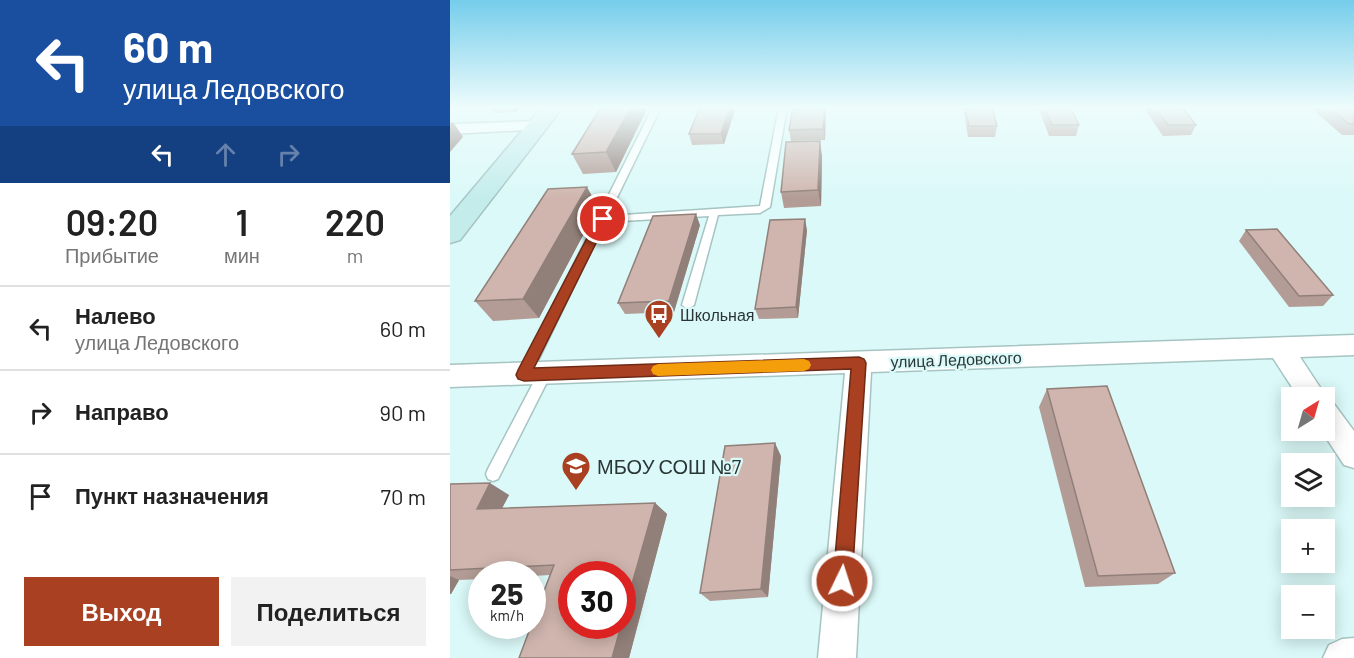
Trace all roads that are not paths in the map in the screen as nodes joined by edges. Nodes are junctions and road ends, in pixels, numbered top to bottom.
1 (528, 138) edge
2 (642, 138) edge
3 (777, 138) edge
4 (714, 214) junction
5 (603, 219) junction
6 (450, 234) edge
7 (688, 305) dead end
8 (1354, 345) edge
9 (1280, 348) junction
10 (859, 363) junction
11 (535, 374) junction
12 (450, 376) edge
13 (1307, 387) edge
14 (1335, 428) edge
15 (1354, 455) edge
16 (493, 474) dead end
17 (1354, 657) edge
18 (837, 658) edge
19 (1342, 658) edge

1 - 6 main road
2 - 5 lane
3 - 4 lane
4 - 5 lane
4 - 7 lane
5 - 11 lane
8 - 9 street, улица Ледовского
9 - 10 street, улица Ледовского
9 - 13 street
10 - 11 street, улица Ледовского
10 - 18 street
11 - 12 street, улица Ледовского
11 - 16 lane
14 - 15 street
17 - 19 street

